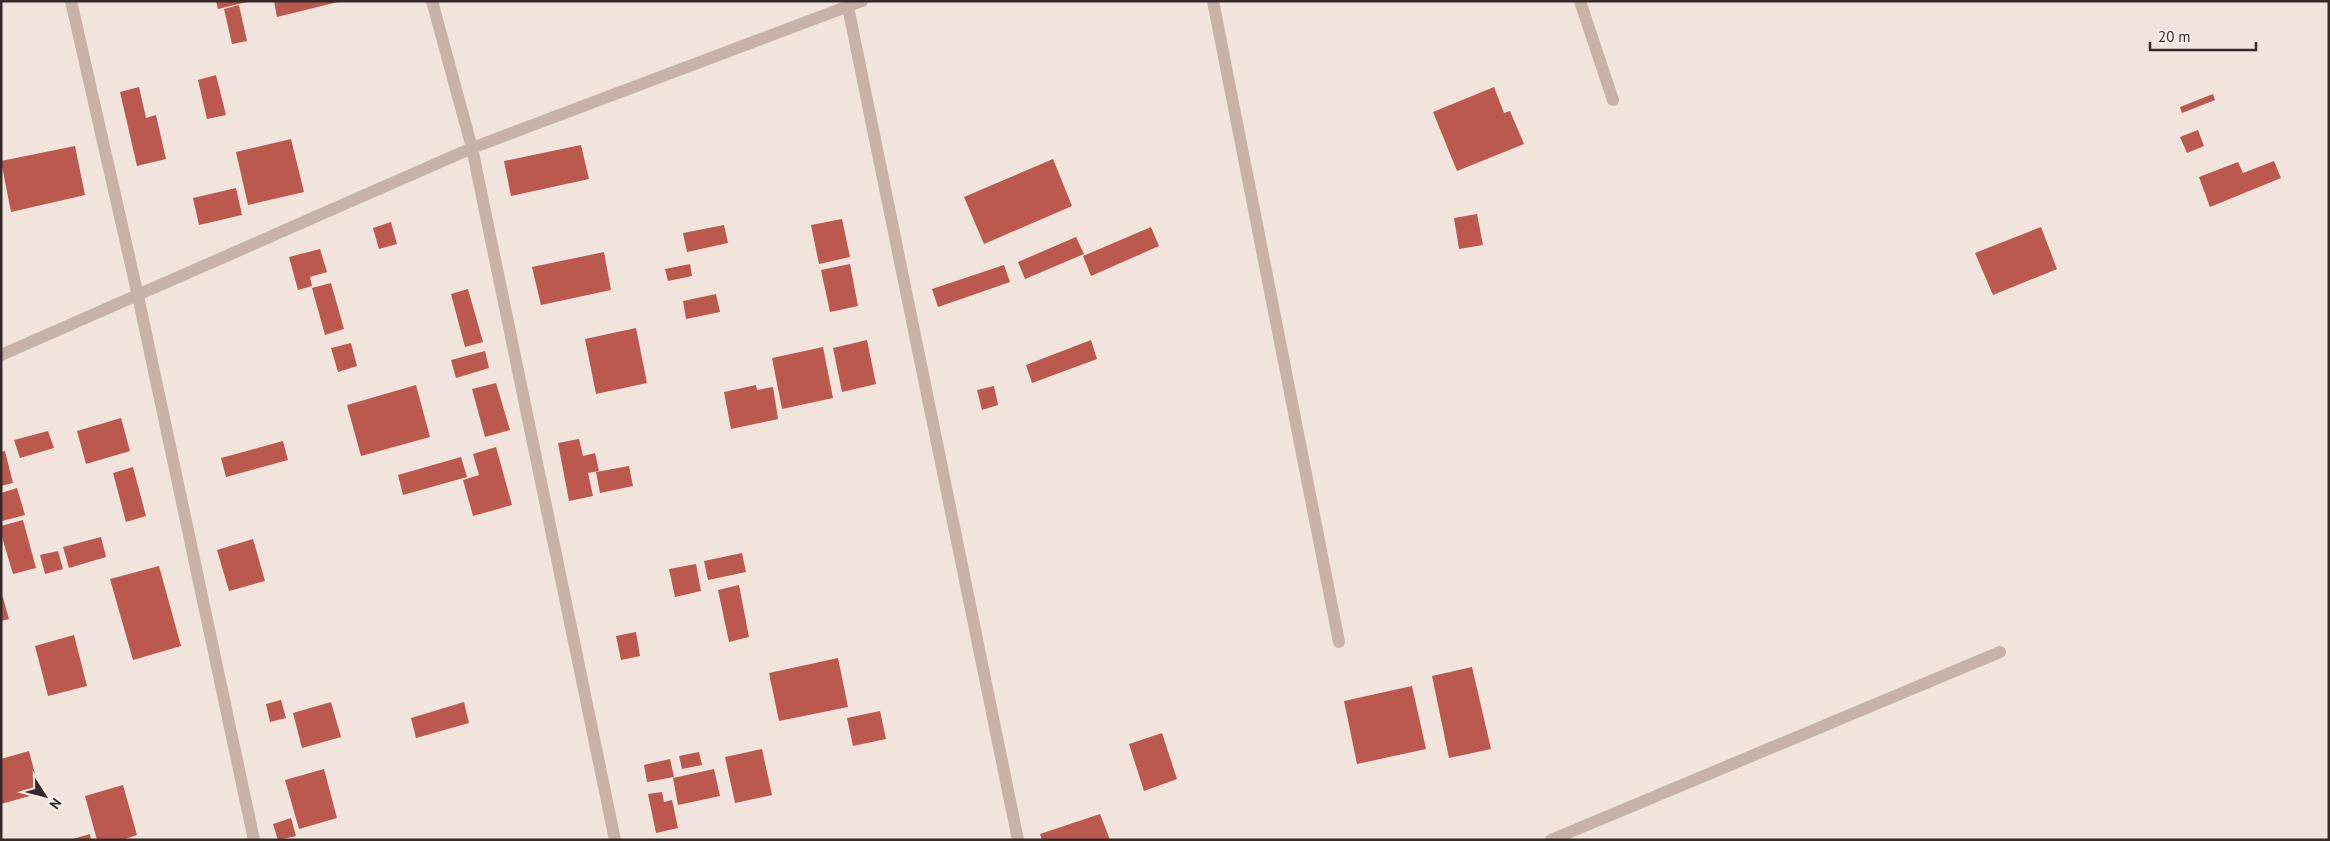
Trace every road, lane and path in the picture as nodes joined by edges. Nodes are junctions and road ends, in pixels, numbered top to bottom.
1 (70, 1) edge
2 (432, 1) edge
3 (862, 1) edge
4 (1213, 1) edge
5 (1580, 1) edge
6 (848, 7) junction
7 (1613, 100) dead end
8 (472, 148) junction
9 (138, 296) junction
10 (1, 355) edge
11 (1339, 642) dead end
12 (2000, 652) dead end
13 (254, 840) edge
14 (615, 840) edge
15 (1018, 840) edge
16 (1551, 840) edge

1 - 9 street
2 - 8 street
3 - 6 street
4 - 11 street
5 - 7 street
6 - 8 street
6 - 15 street
8 - 9 street
8 - 14 street
9 - 10 street
9 - 13 street
12 - 16 street

